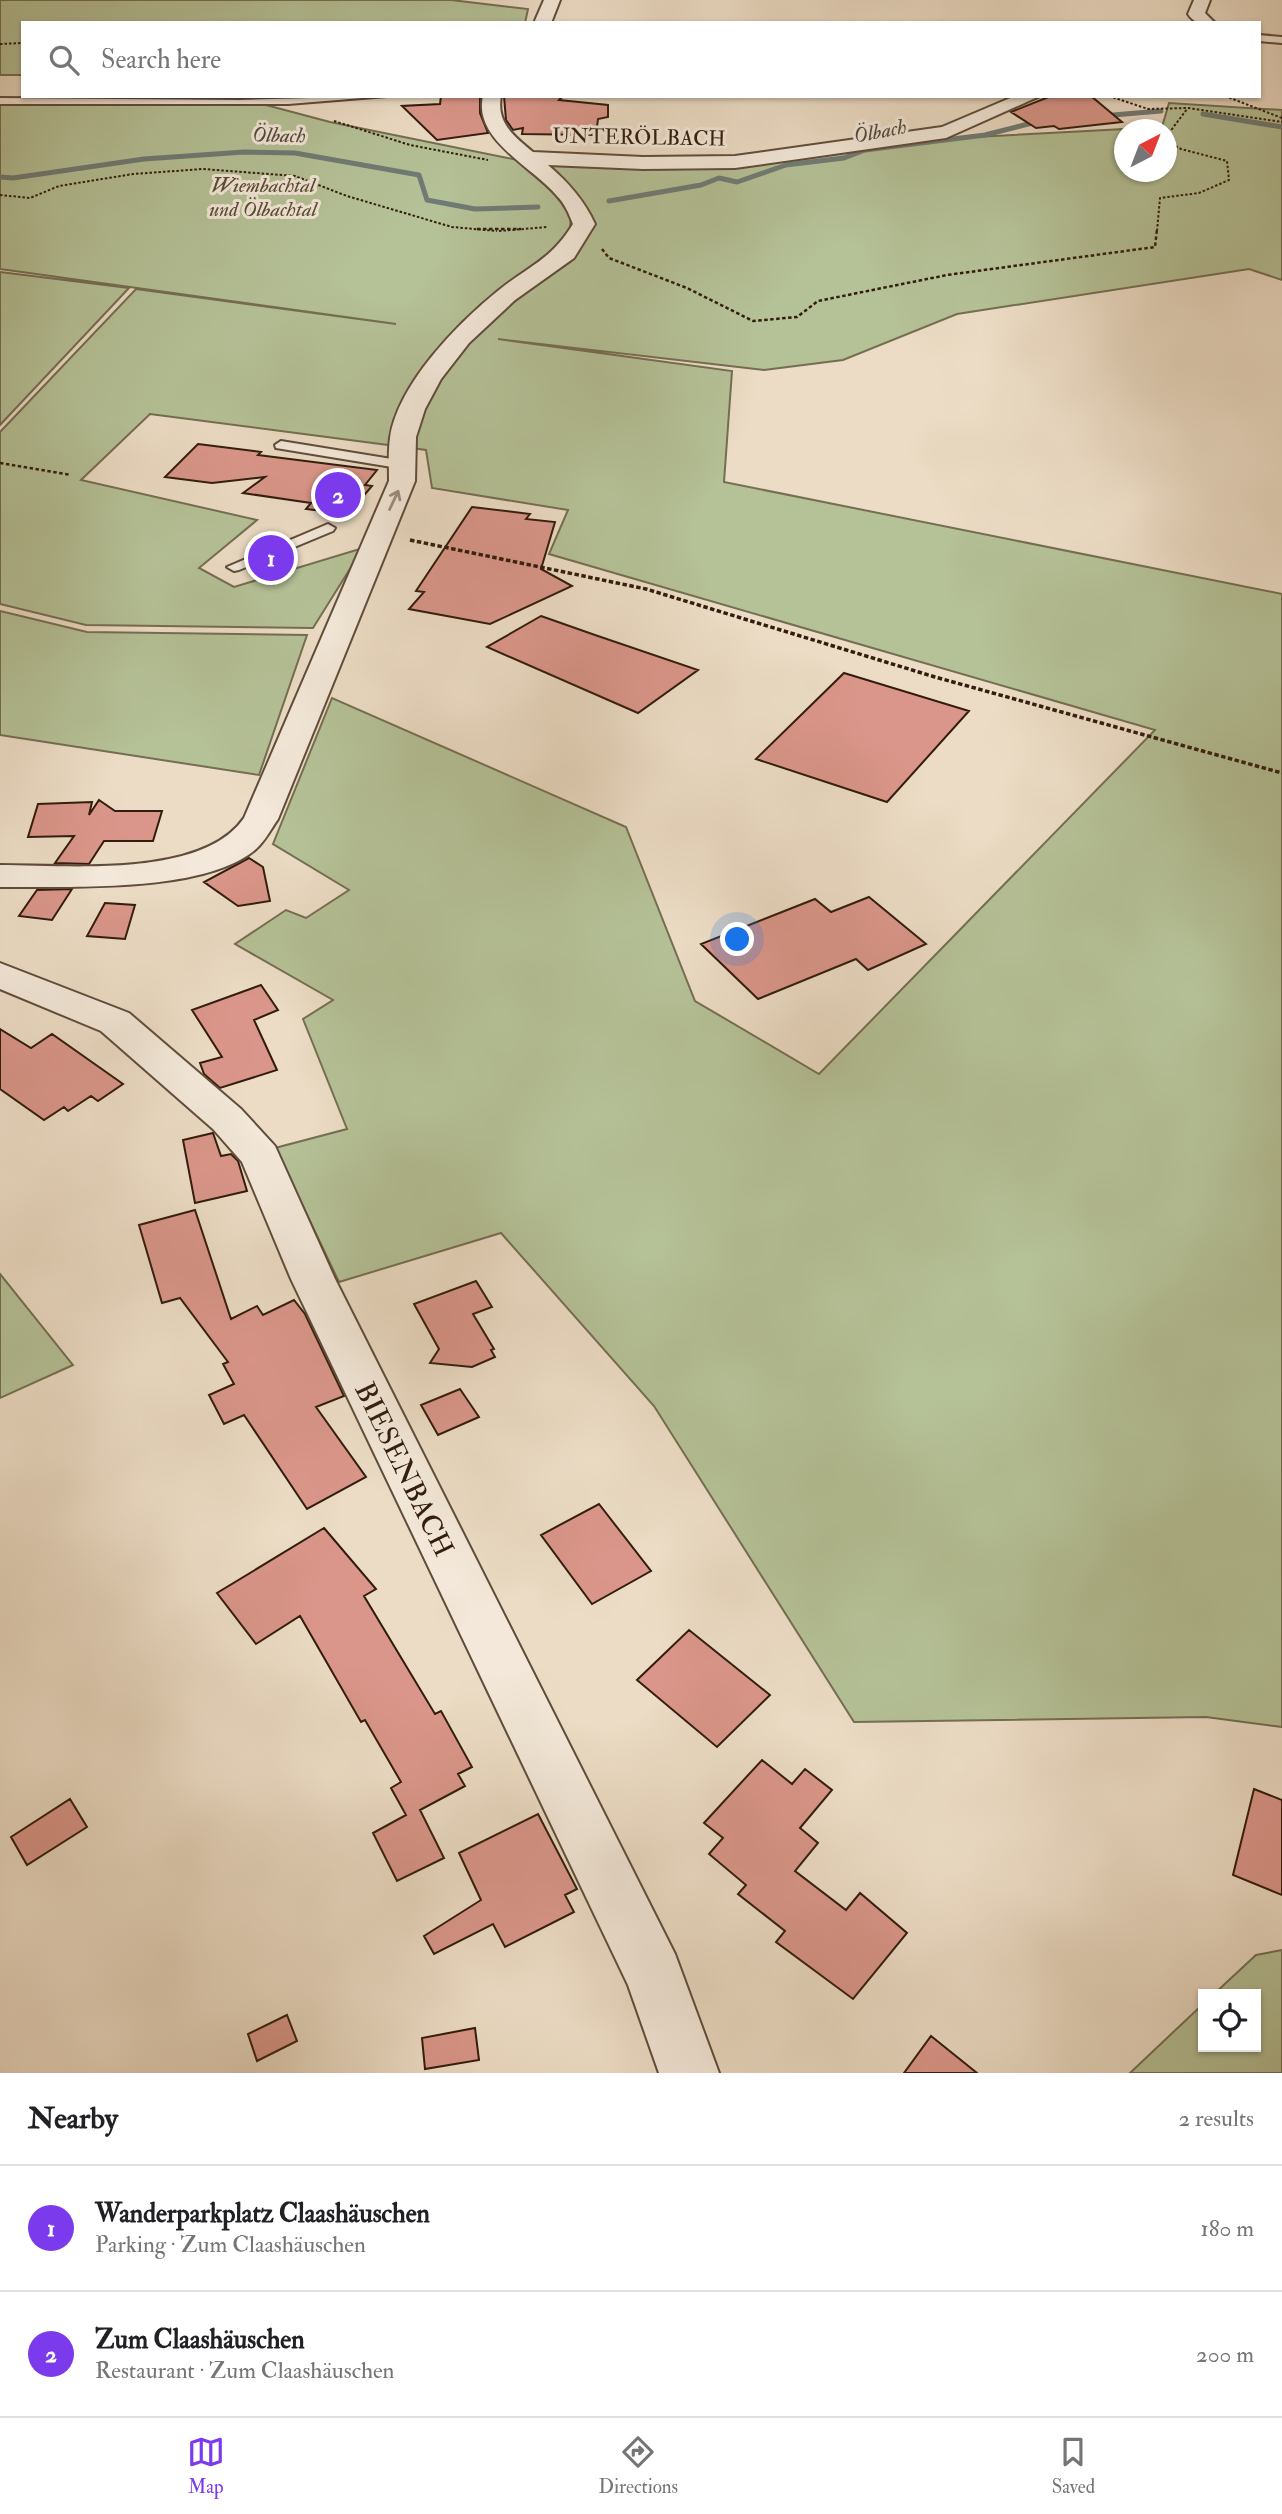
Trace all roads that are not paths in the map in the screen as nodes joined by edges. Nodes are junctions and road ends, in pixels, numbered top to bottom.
1 (552, 0) edge
2 (1202, 0) edge
3 (543, 21) edge
4 (1205, 21) edge
5 (1261, 38) edge
6 (1282, 40) edge
7 (358, 98) edge
8 (492, 98) edge
9 (1026, 98) edge
10 (0, 101) edge
11 (531, 158) junction
12 (281, 446) dead end
13 (404, 465) junction
14 (328, 528) dead end
15 (234, 567) dead end
16 (0, 876) edge
17 (0, 975) edge
18 (688, 2073) edge

1 - 3 street
2 - 4 street
5 - 6 lane
7 - 10 lane
8 - 11 street
9 - 11 street, UNTERÖLBACH
11 - 13 street
12 - 13 lane
16 -> 13 street
14 - 15 lane
17 - 18 street, BIESENBACH

